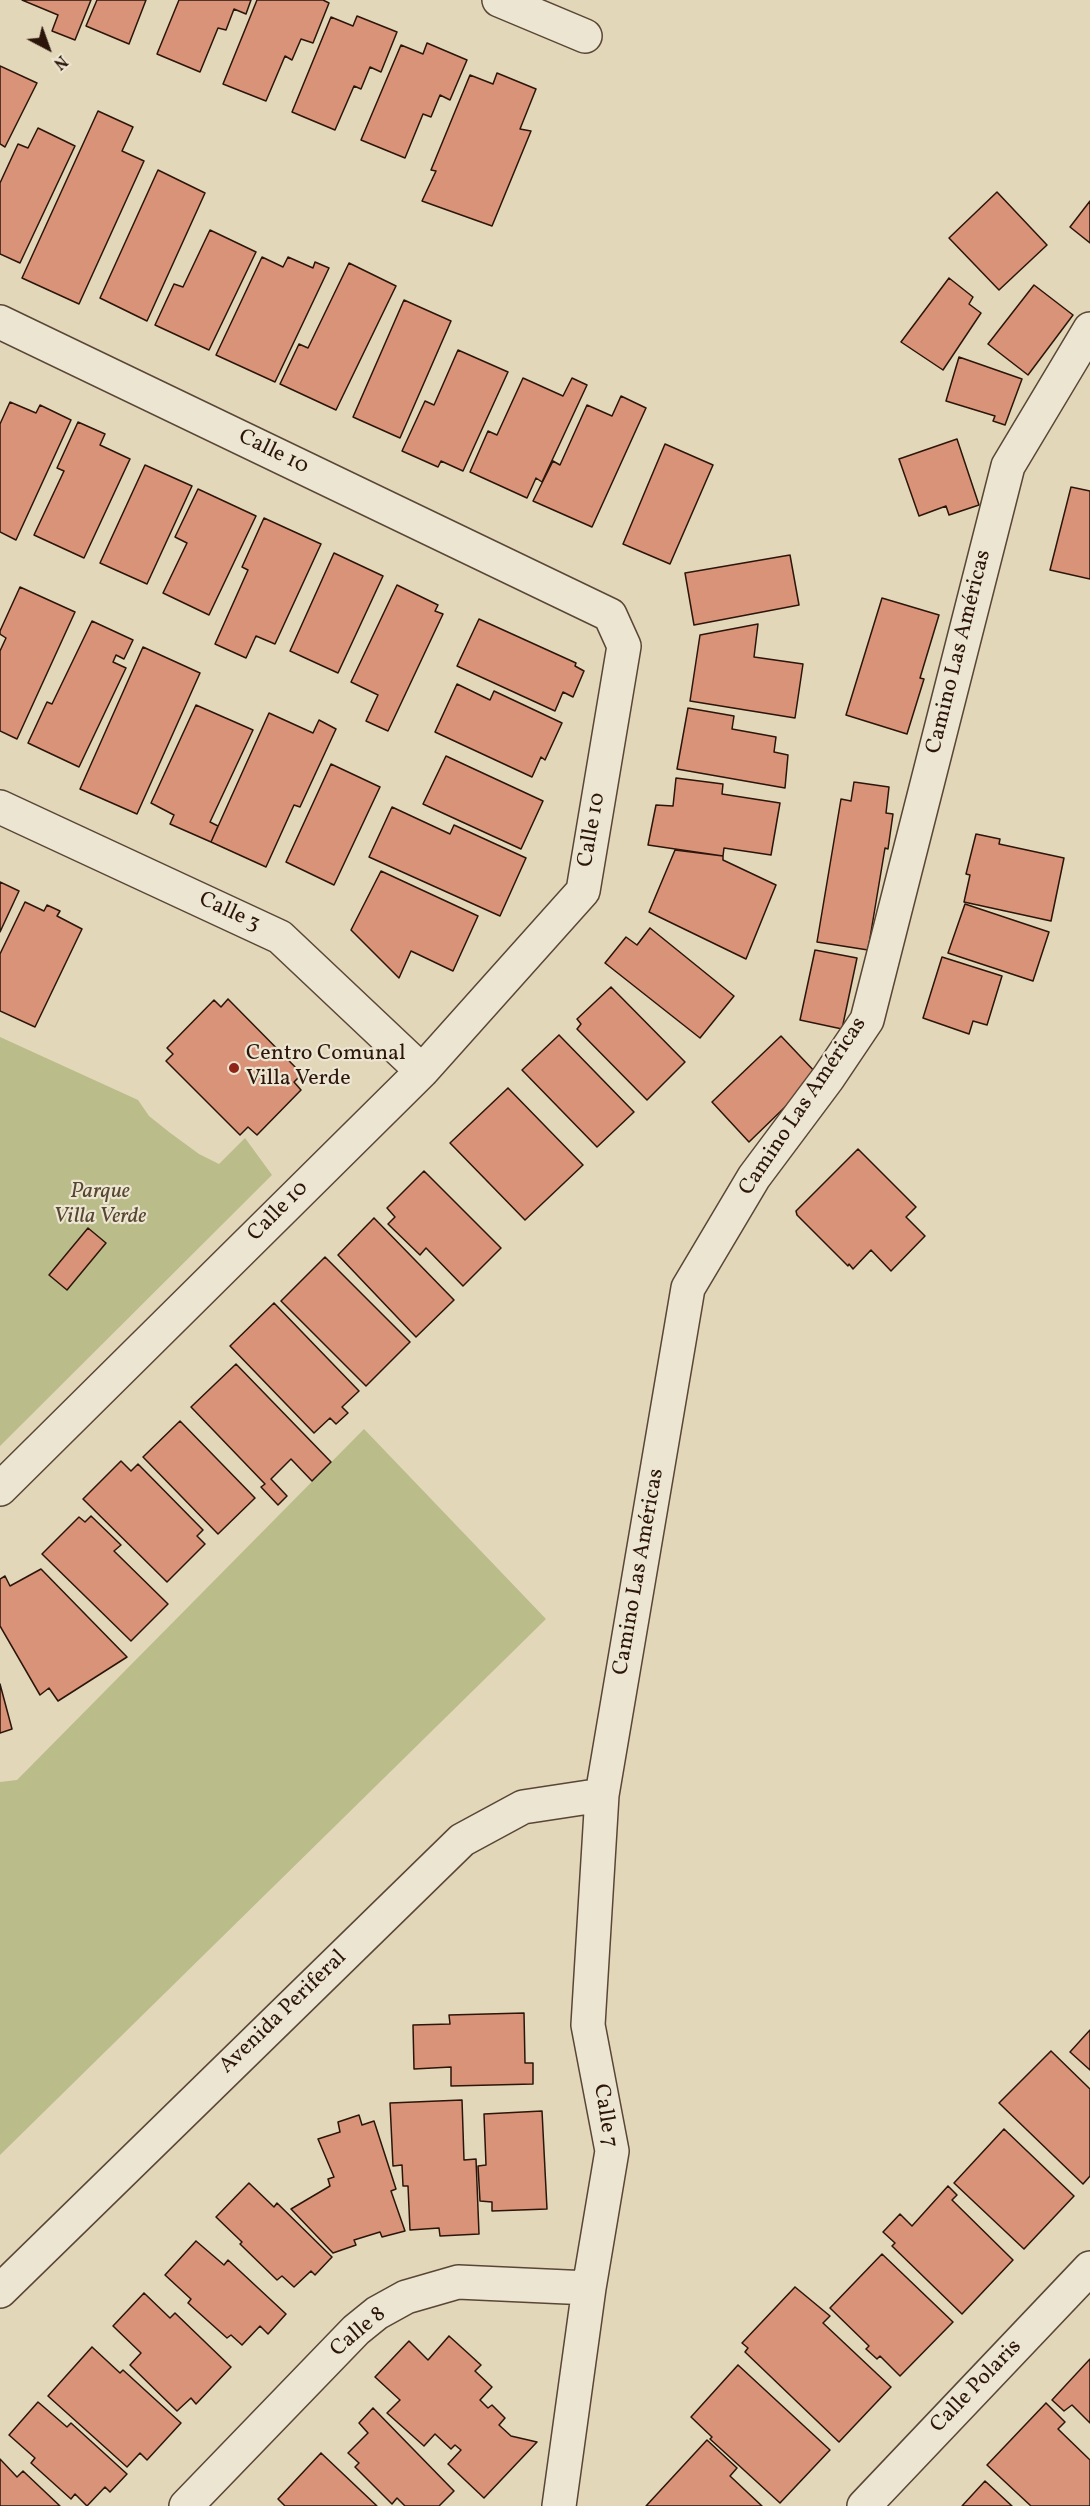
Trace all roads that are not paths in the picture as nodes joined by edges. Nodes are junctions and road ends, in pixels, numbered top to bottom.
1 (499, 0) edge
2 (585, 36) dead end
3 (0, 322) edge
4 (1090, 329) edge
5 (0, 807) edge
6 (422, 1071) junction
7 (0, 1489) edge
8 (602, 1795) junction
9 (1090, 2268) edge
10 (589, 2288) junction
11 (0, 2291) edge
12 (186, 2506) edge
13 (559, 2506) edge
14 (864, 2506) edge

1 - 2 street
3 - 6 street, Calle 10
4 - 8 street, Camino Las Américas
5 - 6 street, Calle 3
6 - 7 street, Calle 10
8 - 10 street, Calle 7
8 - 11 street, Avenida Periferal
9 - 14 street, Calle Polaris
10 - 12 street, Calle 8
10 - 13 street, Calle 7

